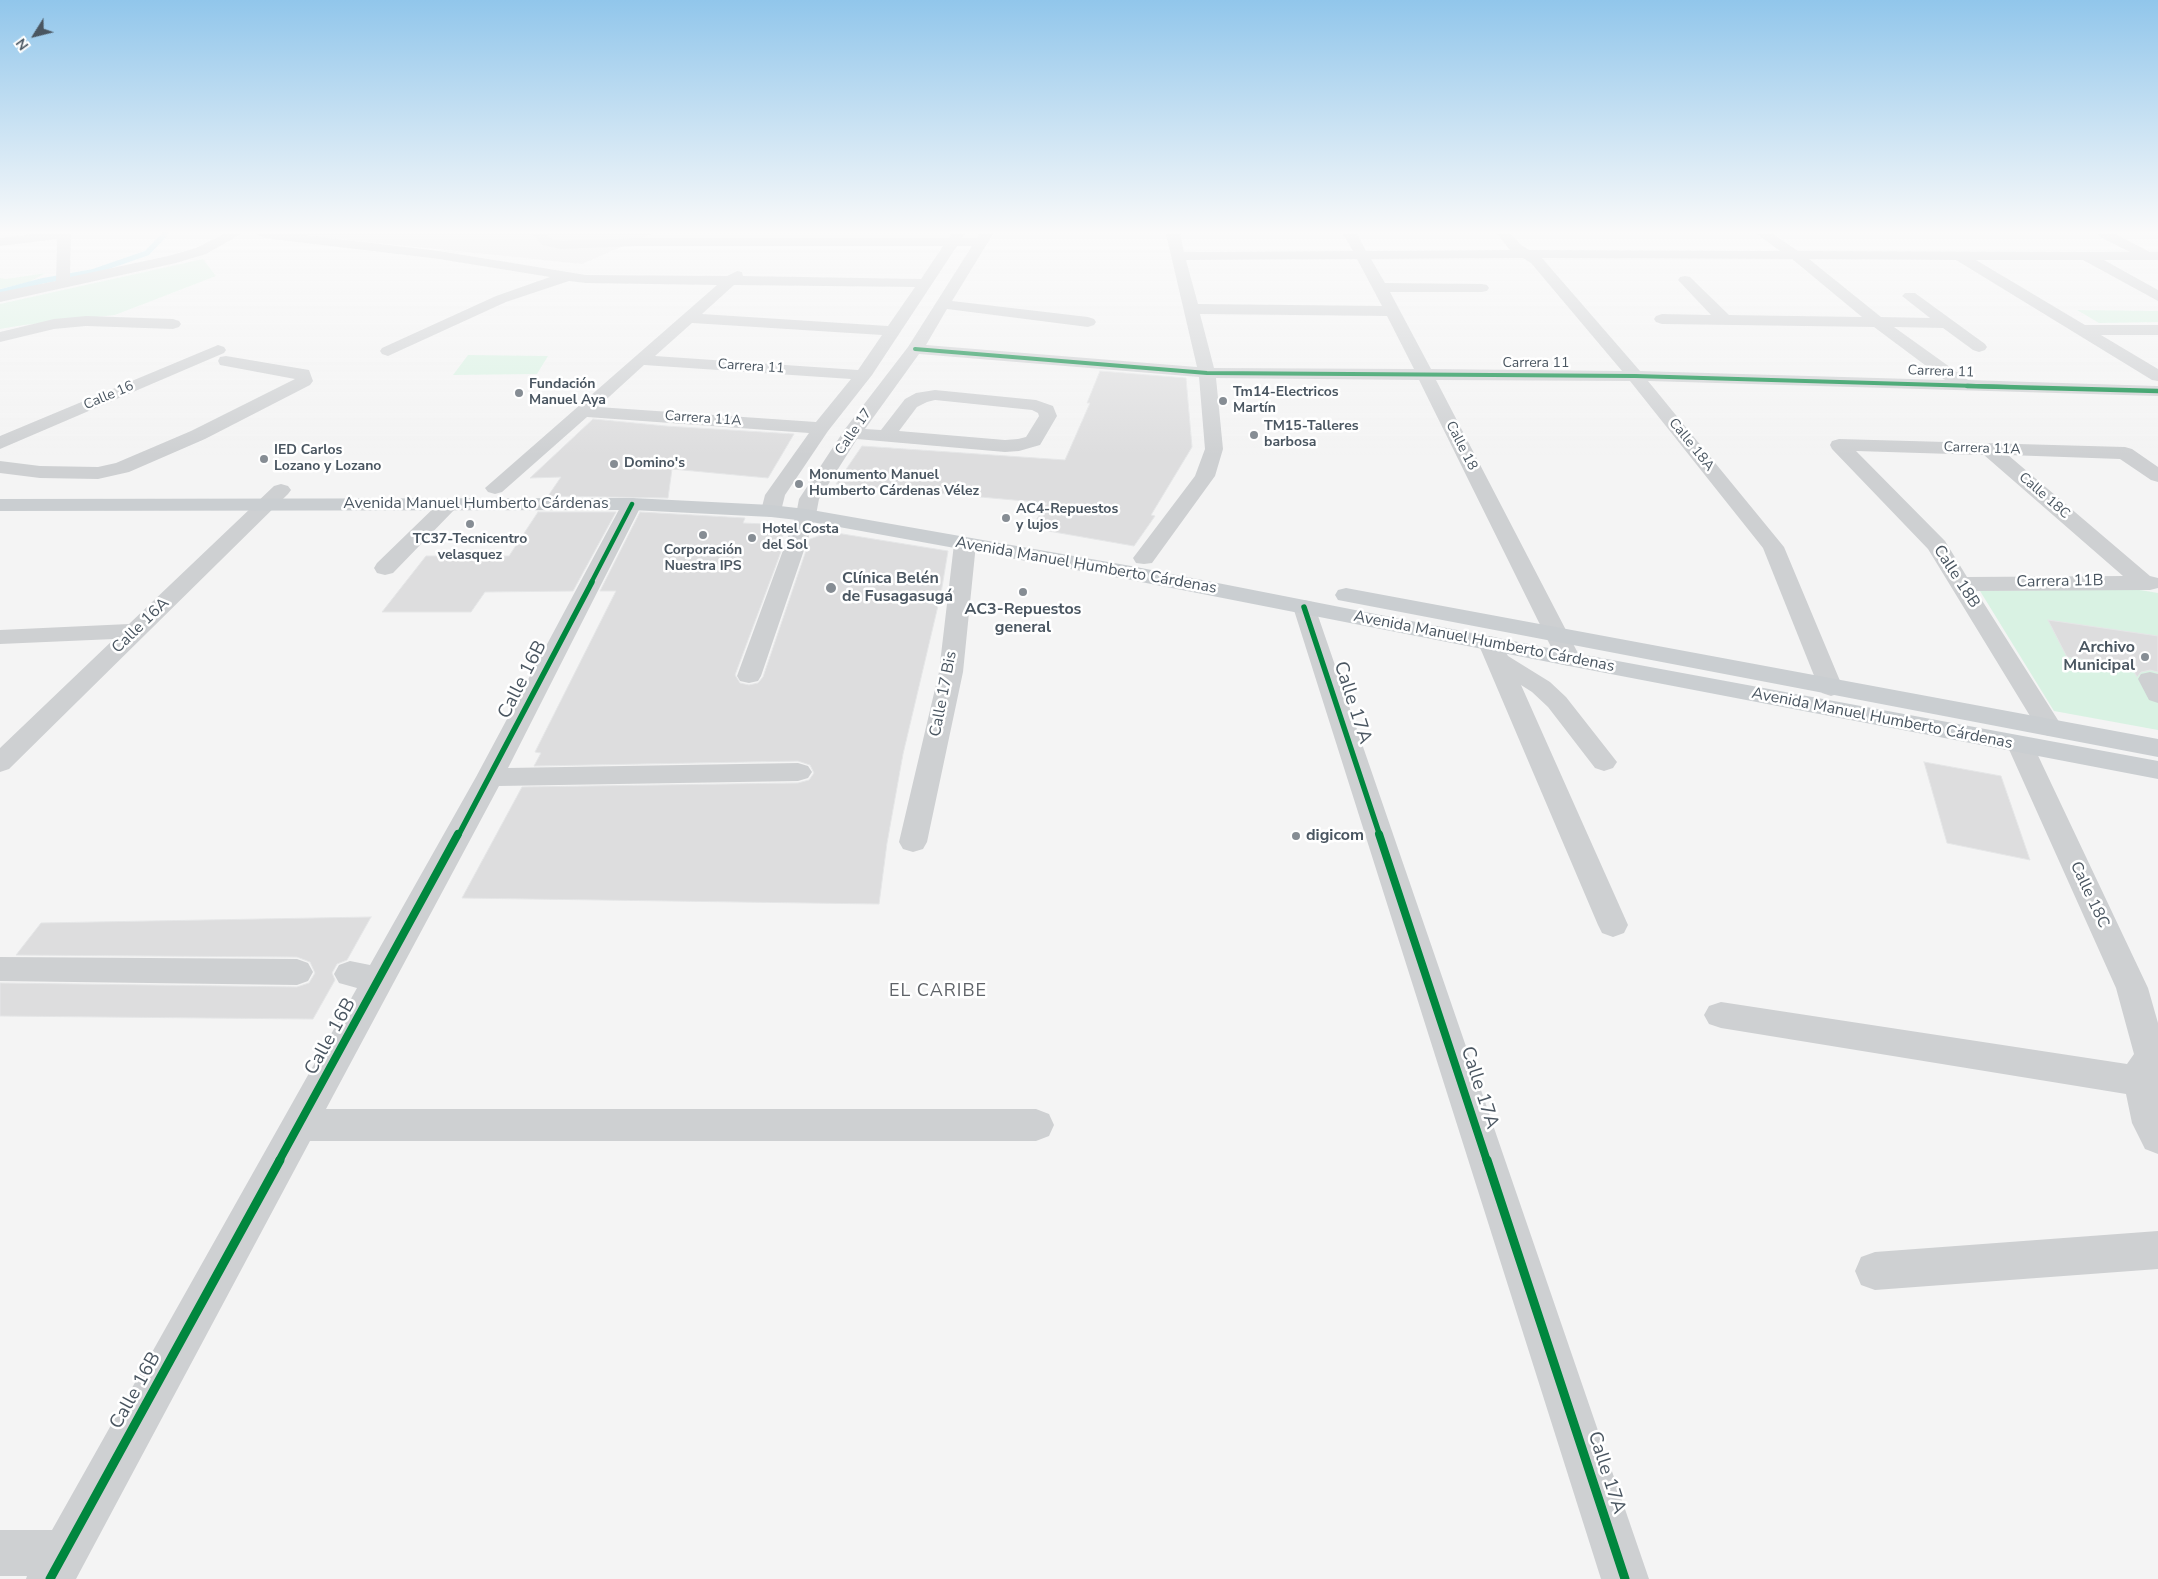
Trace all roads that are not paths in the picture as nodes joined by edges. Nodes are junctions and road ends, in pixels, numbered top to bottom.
1 (482, 308) edge
2 (699, 308) edge
3 (909, 308) edge
4 (940, 308) edge
5 (972, 308) edge
6 (1390, 308) edge
7 (1577, 308) edge
8 (1713, 308) edge
9 (1860, 308) edge
10 (1925, 308) edge
11 (2044, 308) edge
12 (1190, 309) joint
13 (1392, 311) junction
14 (687, 318) junction
15 (1662, 319) dead end
16 (1724, 319) junction
17 (1876, 321) junction
18 (1088, 322) dead end
19 (1945, 323) junction
20 (173, 324) dead end
21 (2081, 330) junction
22 (2158, 330) edge
23 (892, 331) junction
24 (0, 338) edge
25 (1979, 347) dead end
26 (915, 348) junction
27 (388, 351) dead end
28 (639, 360) junction
29 (1207, 373) junction
30 (863, 374) junction
31 (1424, 376) junction
32 (1635, 376) junction
33 (2158, 376) edge
34 (1963, 385) junction
35 (2158, 391) edge
36 (584, 411) junction
37 (822, 428) junction
38 (852, 433) junction
39 (886, 436) junction
40 (0, 443) edge
41 (1839, 445) joint
42 (1990, 450) junction
43 (0, 467) edge
44 (2158, 476) edge
45 (494, 488) junction
46 (0, 491) edge
47 (274, 497) junction
48 (772, 503) junction
49 (449, 504) junction
50 (632, 504) junction
51 (0, 505) edge
52 (808, 507) junction
53 (965, 544) junction
54 (1144, 558) junction
55 (385, 568) dead end
56 (2150, 583) edge
57 (1962, 584) junction
58 (1304, 606) junction
59 (136, 631) junction
60 (1558, 635) junction
61 (0, 637) edge
62 (1494, 652) junction
63 (1569, 659) junction
64 (749, 676) dead end
65 (1831, 688) junction
66 (2050, 728) junction
67 (2020, 745) junction
68 (2158, 748) edge
69 (1604, 762) dead end
70 (0, 763) edge
71 (2158, 770) edge
72 (798, 772) dead end
73 (490, 777) junction
74 (913, 842) dead end
75 (1613, 925) dead end
76 (0, 969) edge
77 (298, 972) dead end
78 (1721, 1015) dead end
79 (2151, 1068) edge
80 (300, 1125) junction
81 (1036, 1125) dead end
82 (2158, 1138) edge
83 (2158, 1250) edge
84 (1875, 1271) dead end
85 (0, 1553) edge
86 (57, 1566) edge
87 (1625, 1579) edge

1 - 27 street
2 - 14 street
3 - 23 street, Calle 17
4 - 26 street, Calle 17
5 - 18 street
6 - 13 street, Calle 18
7 - 32 street, Calle 18A
8 - 16 street
9 - 17 street
10 - 19 street
11 - 21 street
12 - 13 street
12 - 29 street
13 - 31 street, Calle 18
14 - 23 street
14 - 28 street
15 - 16 street
16 - 17 street
17 - 19 street
17 - 34 street
19 - 25 street
20 - 24 street
21 - 22 street
21 - 33 street
23 - 30 street, Calle 17
26 - 29 street, Carrera 11
26 - 38 street, Calle 17
28 - 30 street, Carrera 11
28 - 36 street
29 - 31 street, Carrera 11
29 - 54 street
30 - 37 street, Calle 17
31 - 32 street, Carrera 11
31 - 60 street, Calle 18
32 - 34 street, Carrera 11
32 - 65 street, Calle 18A
34 - 35 street, Carrera 11
36 - 37 street, Carrera 11A
36 - 45 street
37 - 48 street, Calle 17
38 - 39 street
38 - 52 street, Calle 17
39 - 39 street
40 - 43 street, Calle 16
41 - 42 street, Carrera 11A
41 - 57 street, Calle 18B
42 - 44 street, Carrera 11A
42 - 56 street, Calle 18C
45 - 47 main road, Avenida Manuel Humberto Cárdenas
45 - 48 main road, Avenida Manuel Humberto Cárdenas
46 - 47 main road, Avenida Manuel Humberto Cárdenas
47 - 49 main road, Avenida Manuel Humberto Cárdenas
47 - 51 main road, Avenida Manuel Humberto Cárdenas
47 - 59 street, Calle 16A
48 - 50 main road, Avenida Manuel Humberto Cárdenas
48 - 52 main road, Avenida Manuel Humberto Cárdenas
49 - 50 main road, Avenida Manuel Humberto Cárdenas
49 - 55 street
50 - 73 street, Calle 16B
52 - 53 main road, Avenida Manuel Humberto Cárdenas
52 - 54 main road, Avenida Manuel Humberto Cárdenas
52 - 64 street, Calle 17
53 - 58 main road, Avenida Manuel Humberto Cárdenas
53 - 74 street, Calle 17 Bis
54 - 60 main road, Avenida Manuel Humberto Cárdenas
56 - 57 street, Carrera 11B
57 - 66 street, Calle 18B
58 - 62 main road, Avenida Manuel Humberto Cárdenas
58 - 87 street, Calle 17A
59 - 61 street
59 - 70 street, Calle 16A
60 - 63 street, Calle 18
60 - 65 main road, Avenida Manuel Humberto Cárdenas
62 - 63 main road, Avenida Manuel Humberto Cárdenas
62 - 69 street
62 - 75 street
63 - 67 main road, Avenida Manuel Humberto Cárdenas
65 - 66 main road, Avenida Manuel Humberto Cárdenas
66 - 68 main road, Avenida Manuel Humberto Cárdenas
67 - 71 main road, Avenida Manuel Humberto Cárdenas
67 - 79 street, Calle 18C
72 - 73 street
73 - 80 street, Calle 16B
76 - 77 street
78 - 79 street
79 - 82 street, Calle 18C
80 - 81 street
80 - 86 street, Calle 16B
83 - 84 street
85 - 86 street

